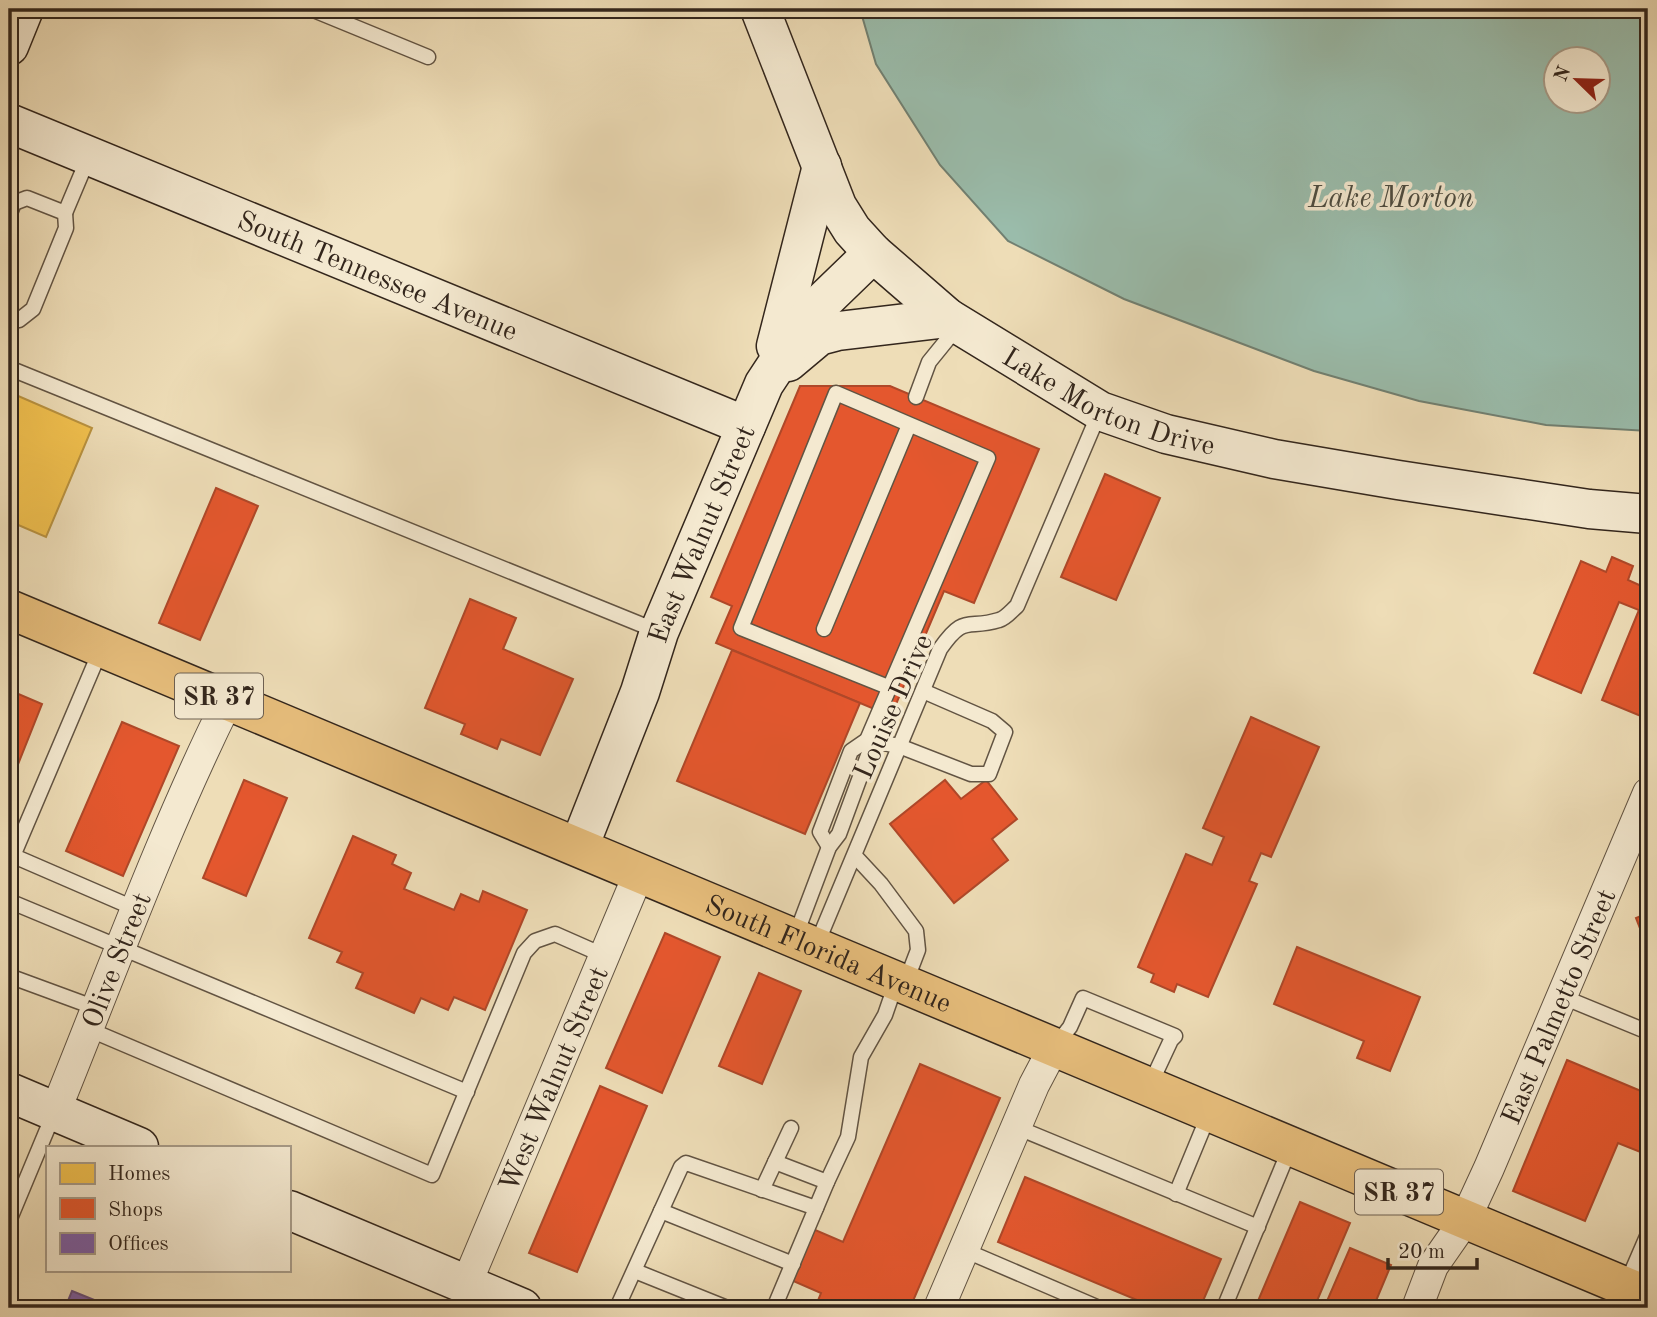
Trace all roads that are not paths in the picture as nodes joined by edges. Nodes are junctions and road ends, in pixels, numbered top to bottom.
1 (24, 9) edge
2 (311, 9) edge
3 (760, 9) edge
4 (9, 46) edge
5 (428, 57) dead end
6 (9, 122) edge
7 (89, 155) junction
8 (821, 166) junction
9 (65, 213) junction
10 (9, 216) edge
11 (873, 253) junction
12 (9, 321) edge
13 (954, 321) junction
14 (9, 368) edge
15 (765, 382) junction
16 (916, 397) dead end
17 (1100, 411) junction
18 (909, 425) junction
19 (746, 426) junction
20 (1648, 514) edge
21 (9, 609) edge
22 (824, 629) dead end
23 (659, 632) junction
24 (102, 648) junction
25 (888, 687) junction
26 (923, 691) junction
27 (228, 700) junction
28 (867, 740) junction
29 (899, 746) junction
30 (1648, 793) edge
31 (579, 847) junction
32 (11, 855) edge
33 (855, 856) junction
34 (639, 873) junction
35 (9, 901) edge
36 (136, 909) junction
37 (805, 943) junction
38 (120, 948) junction
39 (605, 956) junction
40 (9, 976) edge
41 (900, 984) junction
42 (1563, 997) junction
43 (92, 1019) junction
44 (1648, 1032) edge
45 (1054, 1047) junction
46 (1149, 1088) junction
47 (9, 1092) edge
48 (467, 1092) junction
49 (55, 1112) junction
50 (1209, 1113) junction
51 (1016, 1127) junction
52 (791, 1128) dead end
53 (137, 1146) edge
54 (1290, 1146) junction
55 (775, 1162) junction
56 (827, 1182) junction
57 (762, 1190) junction
58 (1176, 1194) junction
59 (816, 1208) junction
60 (290, 1210) edge
61 (661, 1212) junction
62 (1465, 1220) junction
63 (9, 1221) edge
64 (1258, 1227) junction
65 (1648, 1234) edge
66 (964, 1250) junction
67 (793, 1264) junction
68 (635, 1270) junction
69 (466, 1285) junction
70 (1637, 1291) edge
71 (522, 1308) edge
72 (618, 1308) edge
73 (727, 1308) edge
74 (774, 1308) edge
75 (939, 1308) edge
76 (1099, 1308) edge
77 (1224, 1308) edge
78 (1417, 1308) edge

1 - 4 street
2 - 5 lane
3 - 8 street, Lake Morton Drive
6 - 7 street, South Tennessee Avenue
7 - 9 lane
7 - 19 street, South Tennessee Avenue
8 - 11 street, Lake Morton Drive
8 - 15 street
9 - 10 lane
9 - 12 lane
11 - 13 street, Lake Morton Drive
11 - 15 street, East Walnut Street
13 - 15 street
13 - 16 lane
13 - 17 street, Lake Morton Drive
14 - 23 lane
15 - 19 street, East Walnut Street
17 - 20 street, Lake Morton Drive
17 - 26 lane, Louise Drive
18 - 22 lane
18 - 25 lane
18 - 25 lane
19 - 23 street, East Walnut Street
21 - 24 main road, South Florida Avenue / SR 37
23 - 31 street, East Walnut Street
24 - 27 main road, South Florida Avenue / SR 37
24 - 32 lane
25 - 28 lane
26 - 29 lane, Louise Drive
26 - 29 lane
27 - 31 main road, South Florida Avenue / SR 37
27 - 36 street, Olive Street
28 - 29 lane
28 - 37 lane
29 - 33 lane, Louise Drive
30 - 42 street, East Palmetto Street
31 - 34 main road, South Florida Avenue / SR 37
32 - 36 lane
33 - 37 lane, Louise Drive
33 - 41 lane
34 - 37 main road, South Florida Avenue / SR 37
34 - 39 street, West Walnut Street
35 - 38 lane
36 - 38 street, Olive Street
37 - 41 main road, South Florida Avenue / SR 37
38 - 43 street, Olive Street
38 - 48 lane
39 - 48 lane
39 - 69 street, West Walnut Street
40 - 43 lane
41 - 45 main road, South Florida Avenue / SR 37
41 - 56 lane
42 - 44 lane
42 - 62 street, East Palmetto Street
43 - 48 lane
43 - 49 street, Olive Street
45 - 46 main road, South Florida Avenue / SR 37
45 - 46 lane
45 - 51 street
46 - 50 main road, South Florida Avenue / SR 37
47 - 49 street
49 - 53 street
49 - 63 lane, Olive Street
50 - 54 main road, South Florida Avenue / SR 37
50 - 58 lane
51 - 58 lane
51 - 66 street
52 - 55 lane
54 - 62 main road, South Florida Avenue / SR 37
54 - 64 lane
55 - 56 lane
55 - 57 lane
56 - 59 lane
57 - 59 lane
57 - 61 lane
58 - 64 lane
59 - 67 lane
60 - 69 street
61 - 67 lane
61 - 68 lane
62 - 70 main road, South Florida Avenue / SR 37
62 - 78 street, East Palmetto Street
64 - 77 lane
65 - 70 lane
66 - 75 street
66 - 76 lane
67 - 74 lane
68 - 72 lane
68 - 73 lane
69 - 71 street

